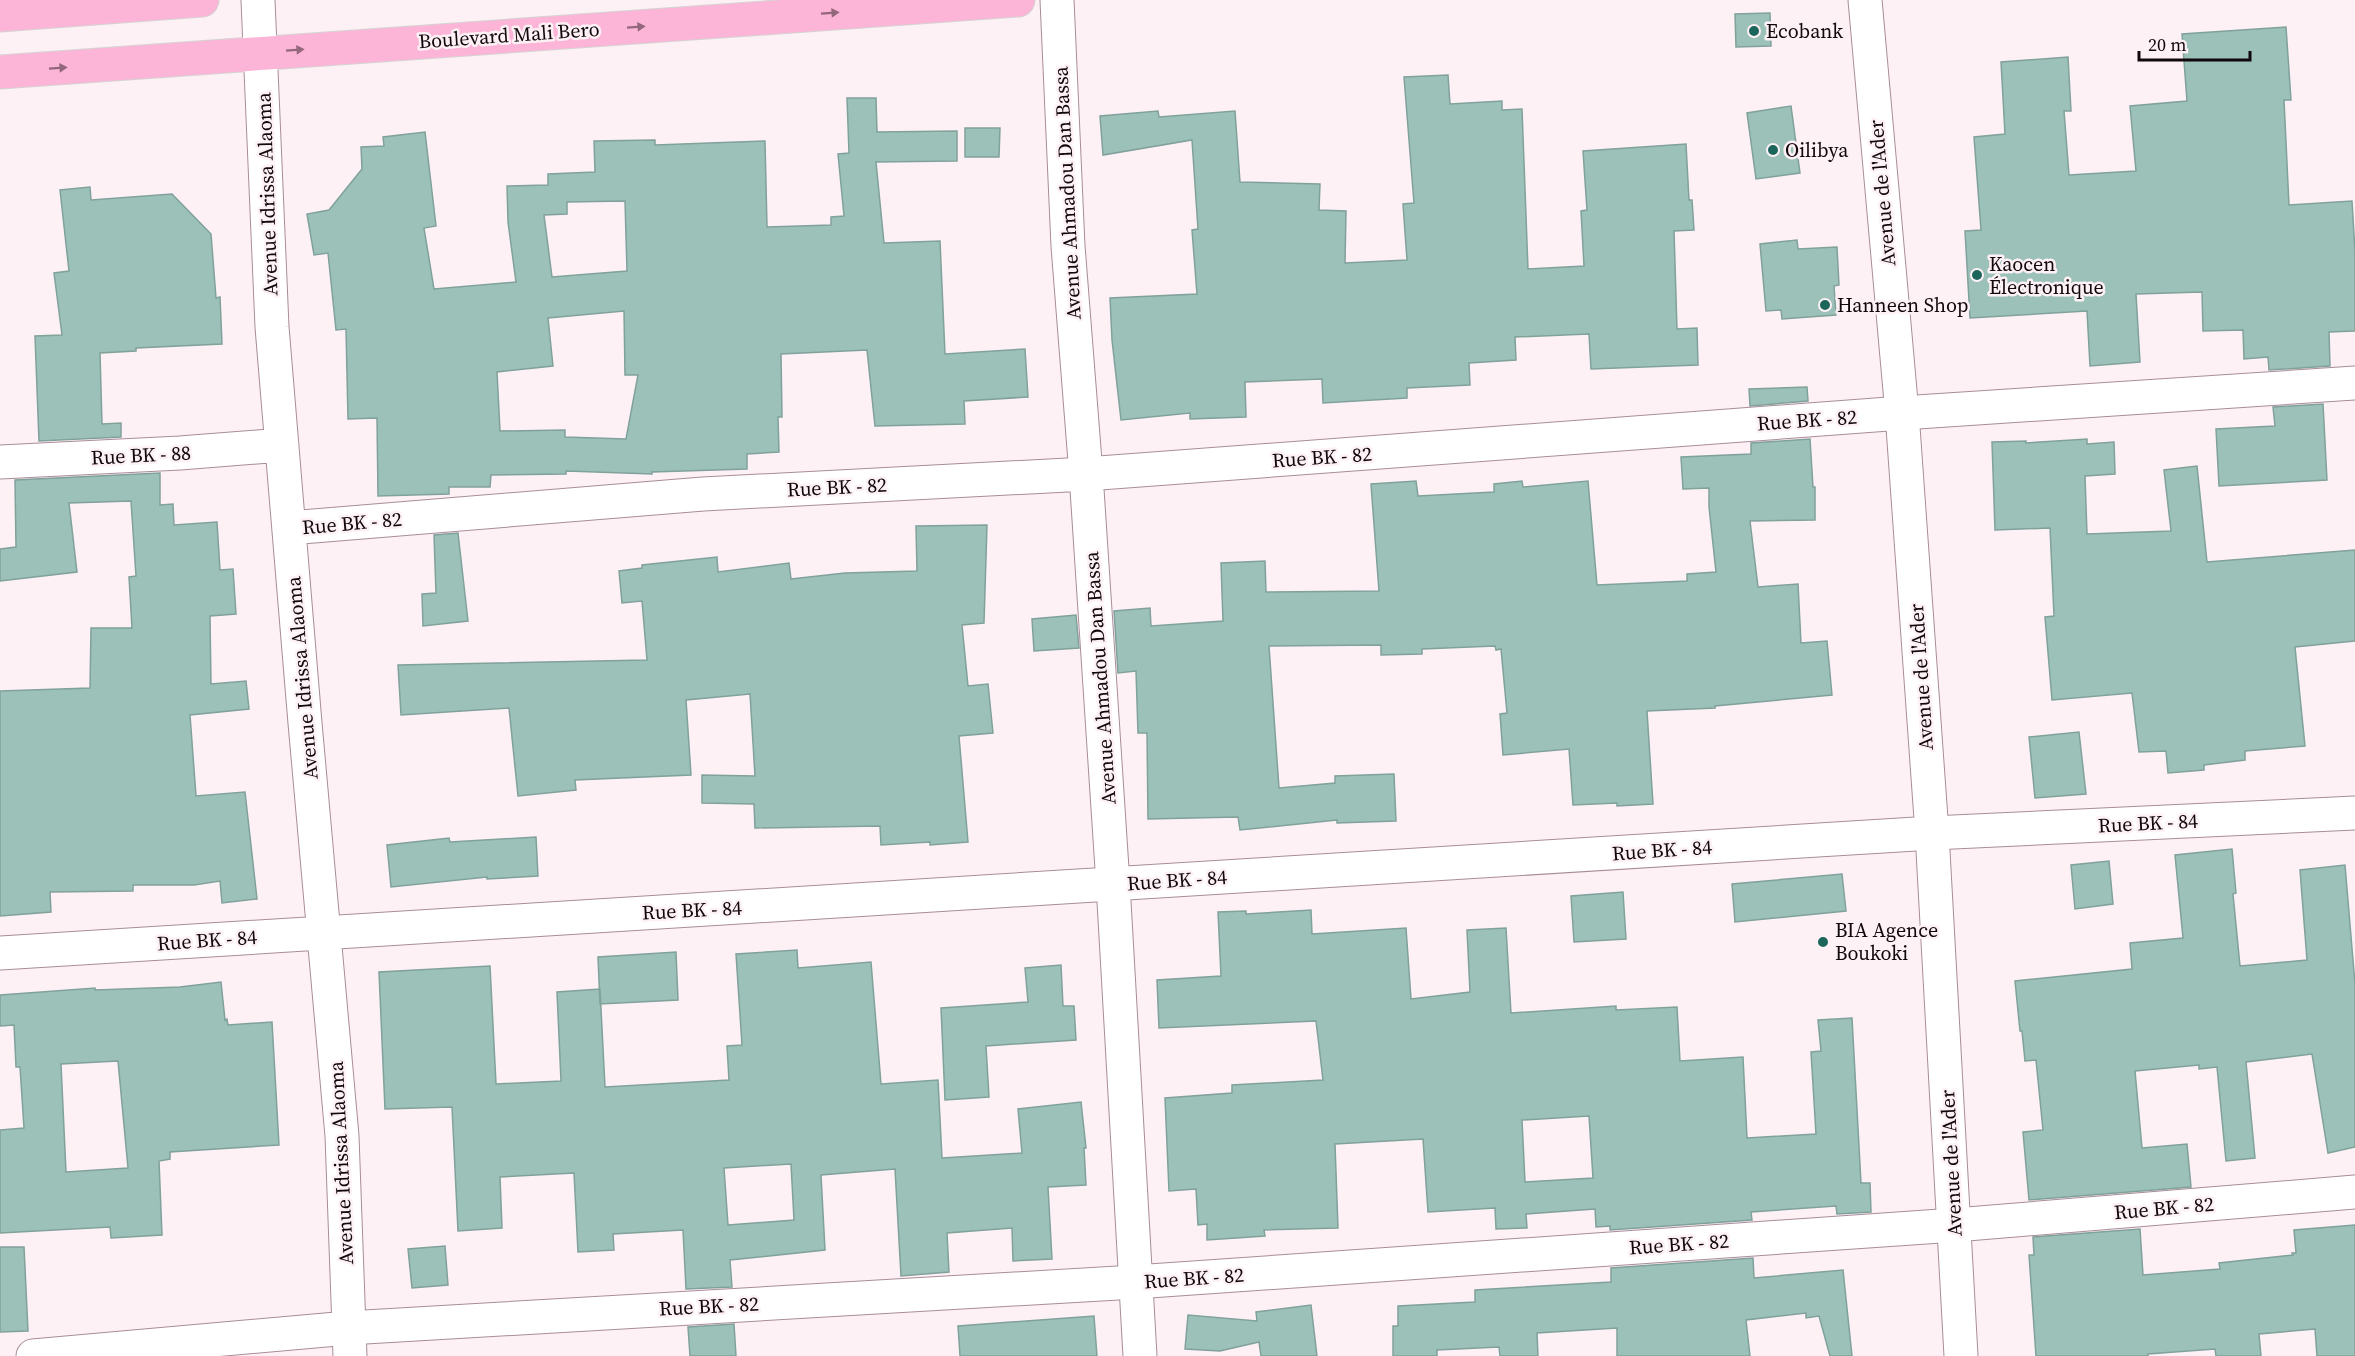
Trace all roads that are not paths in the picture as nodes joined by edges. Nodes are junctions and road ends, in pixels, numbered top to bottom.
1 (202, 0) edge
2 (258, 0) edge
3 (1018, 0) edge
4 (1057, 0) edge
5 (1865, 0) edge
6 (0, 15) edge
7 (261, 53) junction
8 (0, 72) edge
9 (2355, 383) edge
10 (1902, 413) junction
11 (282, 445) junction
12 (0, 462) edge
13 (1086, 474) junction
14 (289, 528) junction
15 (2355, 813) edge
16 (1932, 833) junction
17 (1113, 884) junction
18 (324, 932) junction
19 (0, 953) edge
20 (2355, 1192) edge
21 (1955, 1225) junction
22 (1135, 1282) junction
23 (349, 1342) edge
24 (33, 1356) edge
25 (1140, 1356) edge
26 (1961, 1356) edge

1 - 6 main road
2 - 7 street, Avenue Idrissa Alaoma
7 -> 3 main road, Boulevard Mali Bero
4 - 13 street, Avenue Ahmadou Dan Bassa
5 - 10 street, Avenue de l'Ader
8 -> 7 main road, Boulevard Mali Bero
7 - 11 street, Avenue Idrissa Alaoma
9 - 10 street, Rue BK - 82
10 - 13 street, Rue BK - 82
10 - 16 street, Avenue de l'Ader
11 - 12 street, Rue BK - 88
11 - 14 street, Avenue Idrissa Alaoma
13 - 14 street, Rue BK - 82
13 - 17 street, Avenue Ahmadou Dan Bassa
14 - 18 street, Avenue Idrissa Alaoma
15 - 16 street, Rue BK - 84
16 - 17 street, Rue BK - 84
16 - 21 street, Avenue de l'Ader
17 - 18 street, Rue BK - 84
17 - 22 street, Avenue Ahmadou Dan Bassa
18 - 19 street, Rue BK - 84
18 - 23 street, Avenue Idrissa Alaoma
20 - 21 street, Rue BK - 82
21 - 22 street, Rue BK - 82
21 - 26 street, Avenue de l'Ader
22 - 23 street, Rue BK - 82
22 - 25 street, Avenue Ahmadou Dan Bassa
23 - 24 street, Rue BK - 82

